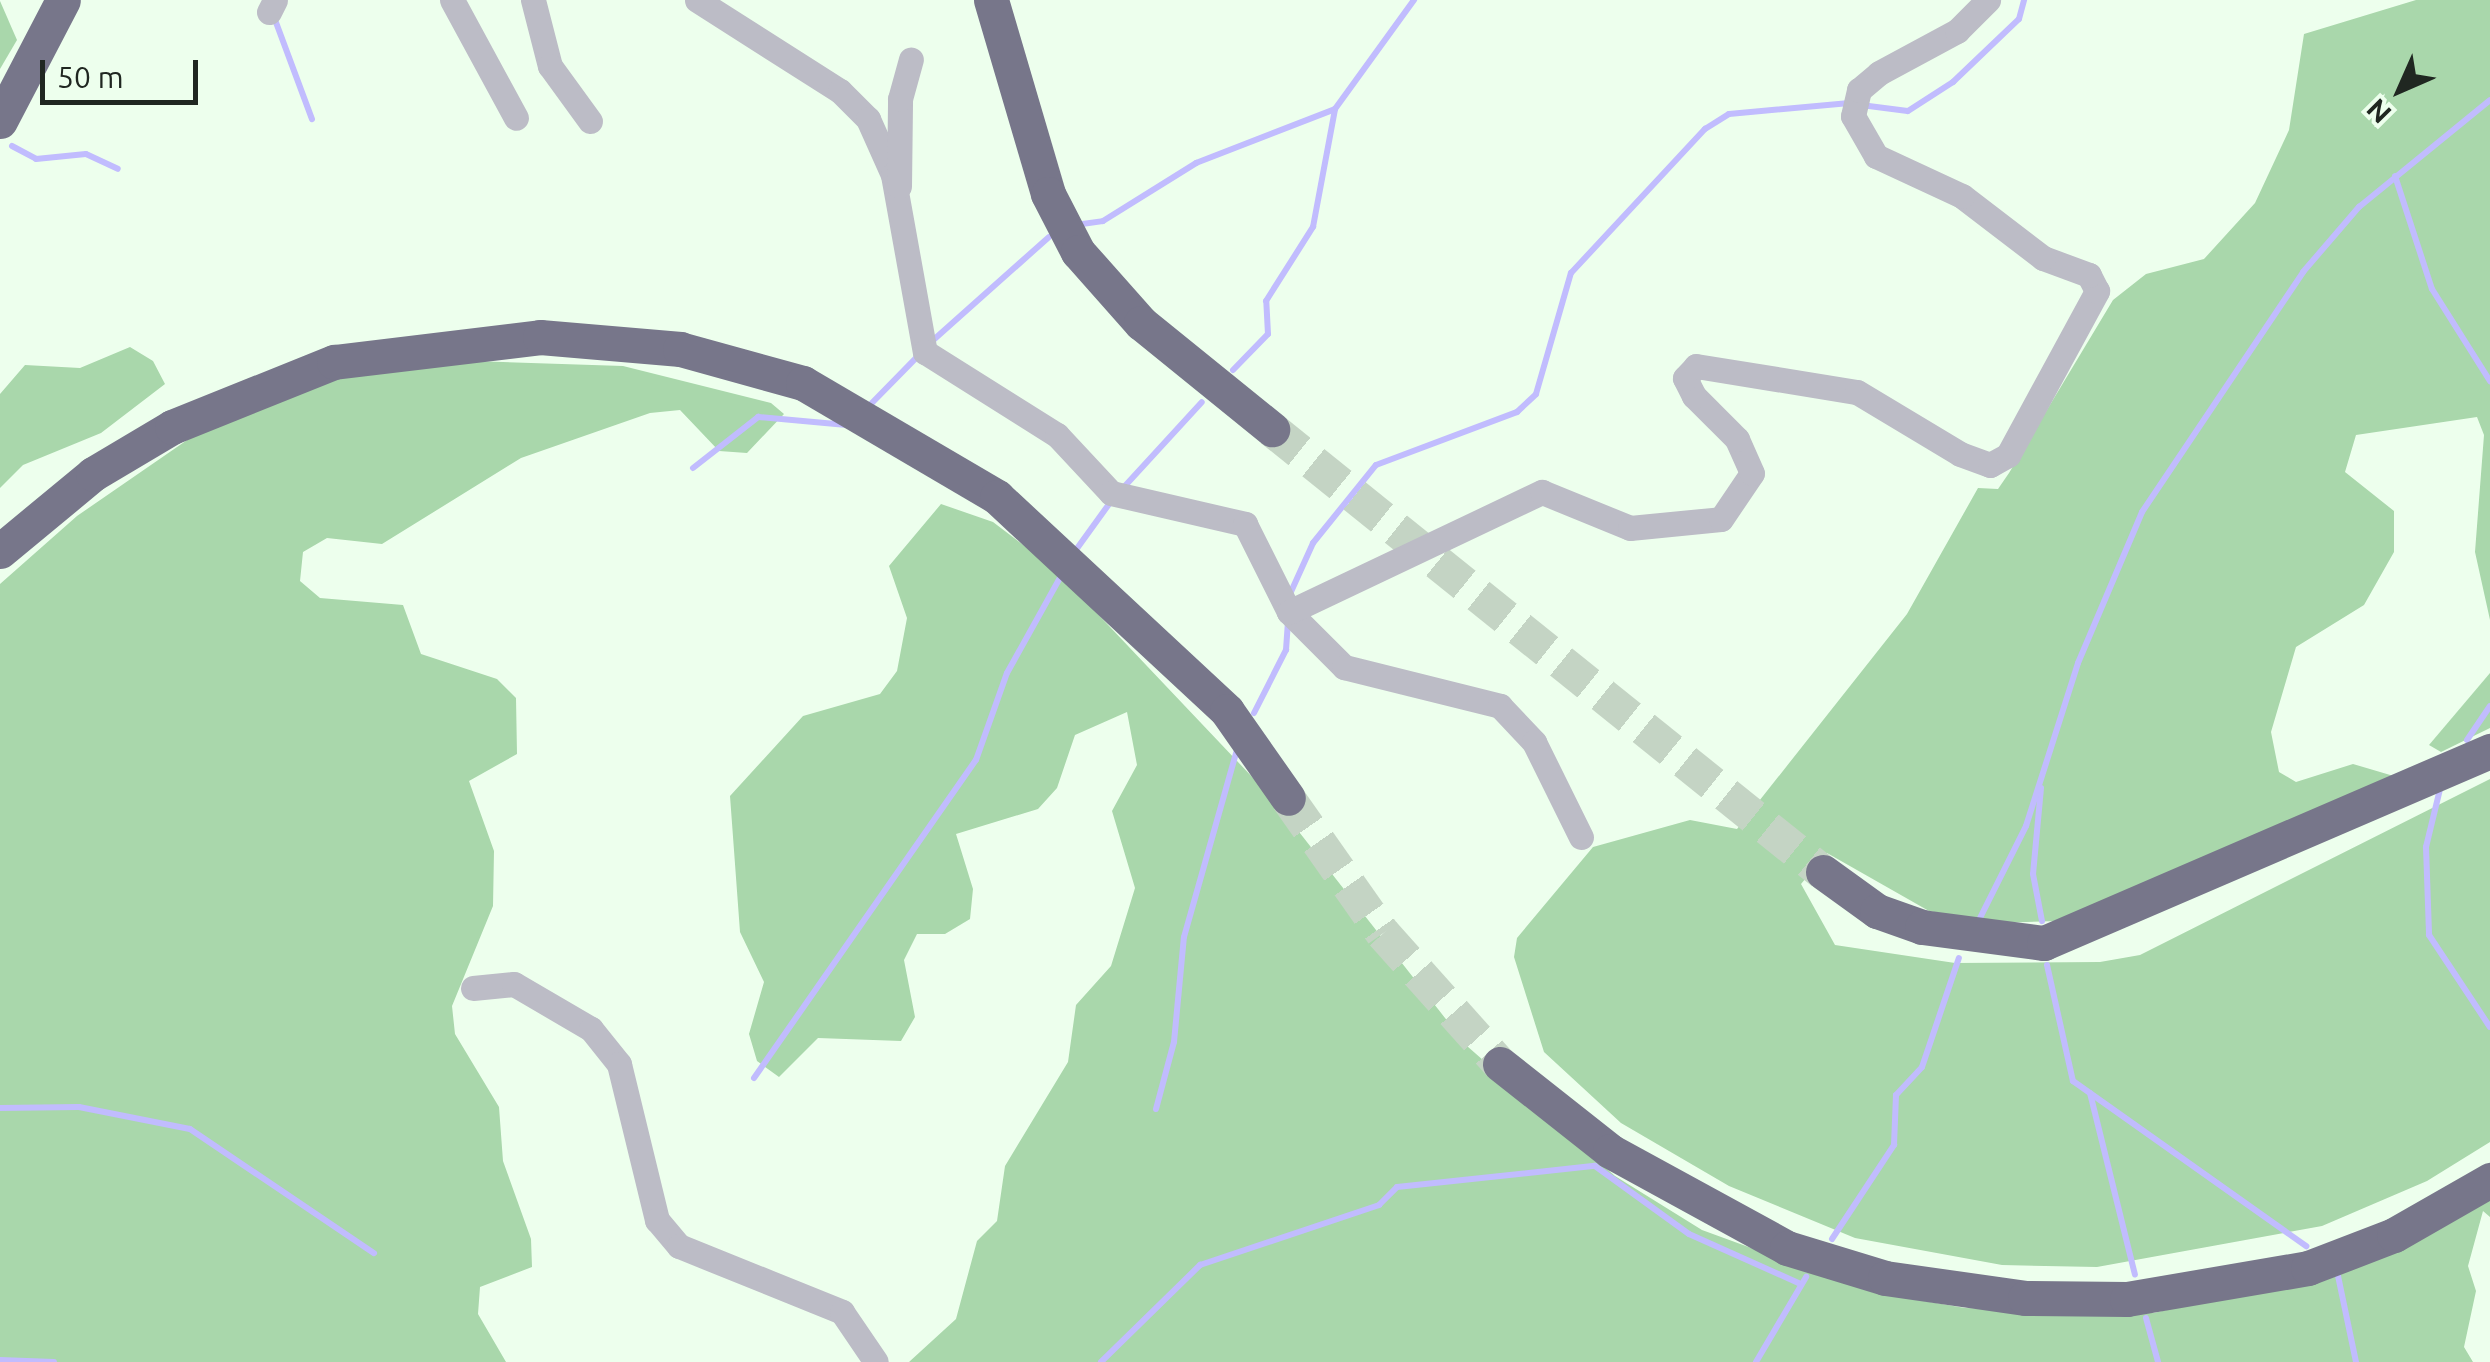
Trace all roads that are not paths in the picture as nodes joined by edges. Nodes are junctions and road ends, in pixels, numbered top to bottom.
1 (63, 0) edge
2 (452, 0) edge
3 (532, 0) edge
4 (697, 0) edge
5 (992, 0) edge
6 (1988, 0) edge
7 (911, 58) dead end
8 (516, 118) dead end
9 (0, 121) edge
10 (590, 121) dead end
11 (897, 192) junction
12 (1272, 429) tunnel mouth
13 (0, 551) edge
14 (1289, 612) junction
15 (2490, 751) edge
16 (1288, 798) tunnel mouth
17 (1581, 837) dead end
18 (1823, 872) tunnel mouth
19 (473, 988) dead end
20 (1500, 1064) tunnel mouth
21 (2490, 1180) edge
22 (876, 1362) edge

1 - 9 highway
2 - 8 street
3 - 10 street
4 - 11 street
5 - 12 highway
6 - 14 street
7 - 11 street
11 - 14 street
13 - 16 highway
14 - 17 street
15 - 18 highway
19 - 22 street
20 - 21 highway

